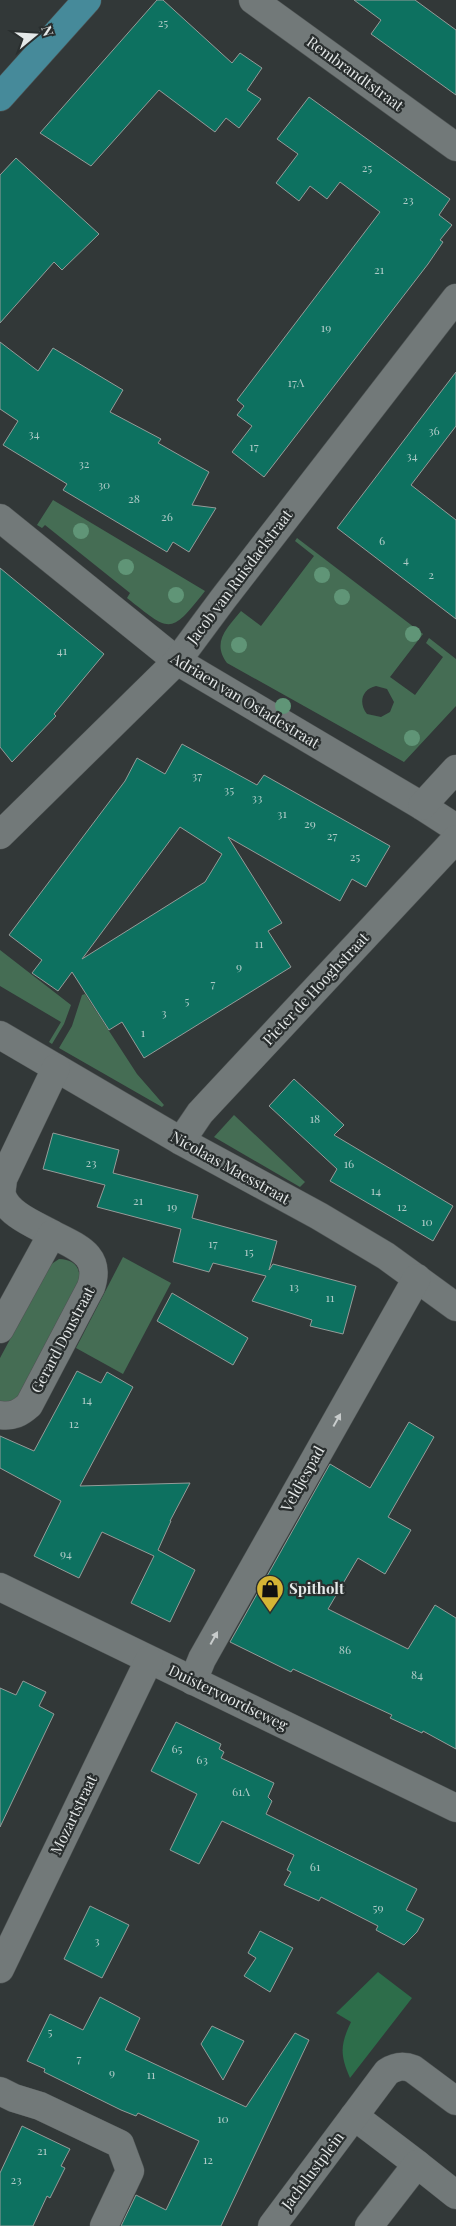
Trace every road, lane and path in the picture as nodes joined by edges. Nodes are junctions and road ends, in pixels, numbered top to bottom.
1 (87, 0) edge
2 (253, 0) edge
3 (0, 97) edge
4 (456, 147) edge
5 (456, 298) edge
6 (0, 518) edge
7 (177, 661) junction
8 (456, 769) edge
9 (422, 806) junction
10 (456, 828) edge
11 (0, 835) edge
12 (456, 839) edge
13 (0, 1035) edge
14 (56, 1068) junction
15 (181, 1141) junction
16 (52, 1234) junction
17 (417, 1278) junction
18 (456, 1307) edge
19 (0, 1329) edge
20 (0, 1415) edge
21 (0, 1587) edge
22 (149, 1660) junction
23 (192, 1681) junction
24 (456, 1808) edge
25 (0, 1969) edge
26 (0, 2091) edge
27 (456, 2101) edge
28 (354, 2116) junction
29 (417, 2164) junction
30 (456, 2195) edge
31 (104, 2226) edge
32 (272, 2226) edge
33 (369, 2226) edge

1 - 3 main road
2 - 4 street, Rembrandtstraat
5 - 7 street, Jacob van Ruisdaelstraat
6 - 7 street, Adriaen van Ostadestraat
7 - 9 street, Adriaen van Ostadestraat
7 - 11 street, Jacob van Ruisdaelstraat
8 - 9 street
9 - 10 street, Adriaen van Ostadestraat
12 - 15 street, Pieter de Hooghstraat
13 - 14 street, Nicolaas Maesstraat
14 - 15 street, Nicolaas Maesstraat
14 - 16 street, Gerard Doustraat
15 - 17 street, Nicolaas Maesstraat
16 - 19 street
16 - 20 street, Gerard Doustraat
17 - 18 street, Nicolaas Maesstraat
23 -> 17 street, Veldjespad
21 - 22 street, Duistervoordseweg
22 - 23 street, Duistervoordseweg
22 - 25 street, Mozartstraat
23 - 24 street, Duistervoordseweg
26 - 31 street
27 - 28 street, Jachtlustplein
28 - 29 street, Jachtlustplein
28 - 32 street, Jachtlustplein
29 - 30 street, Jachtlustplein
29 - 33 street

